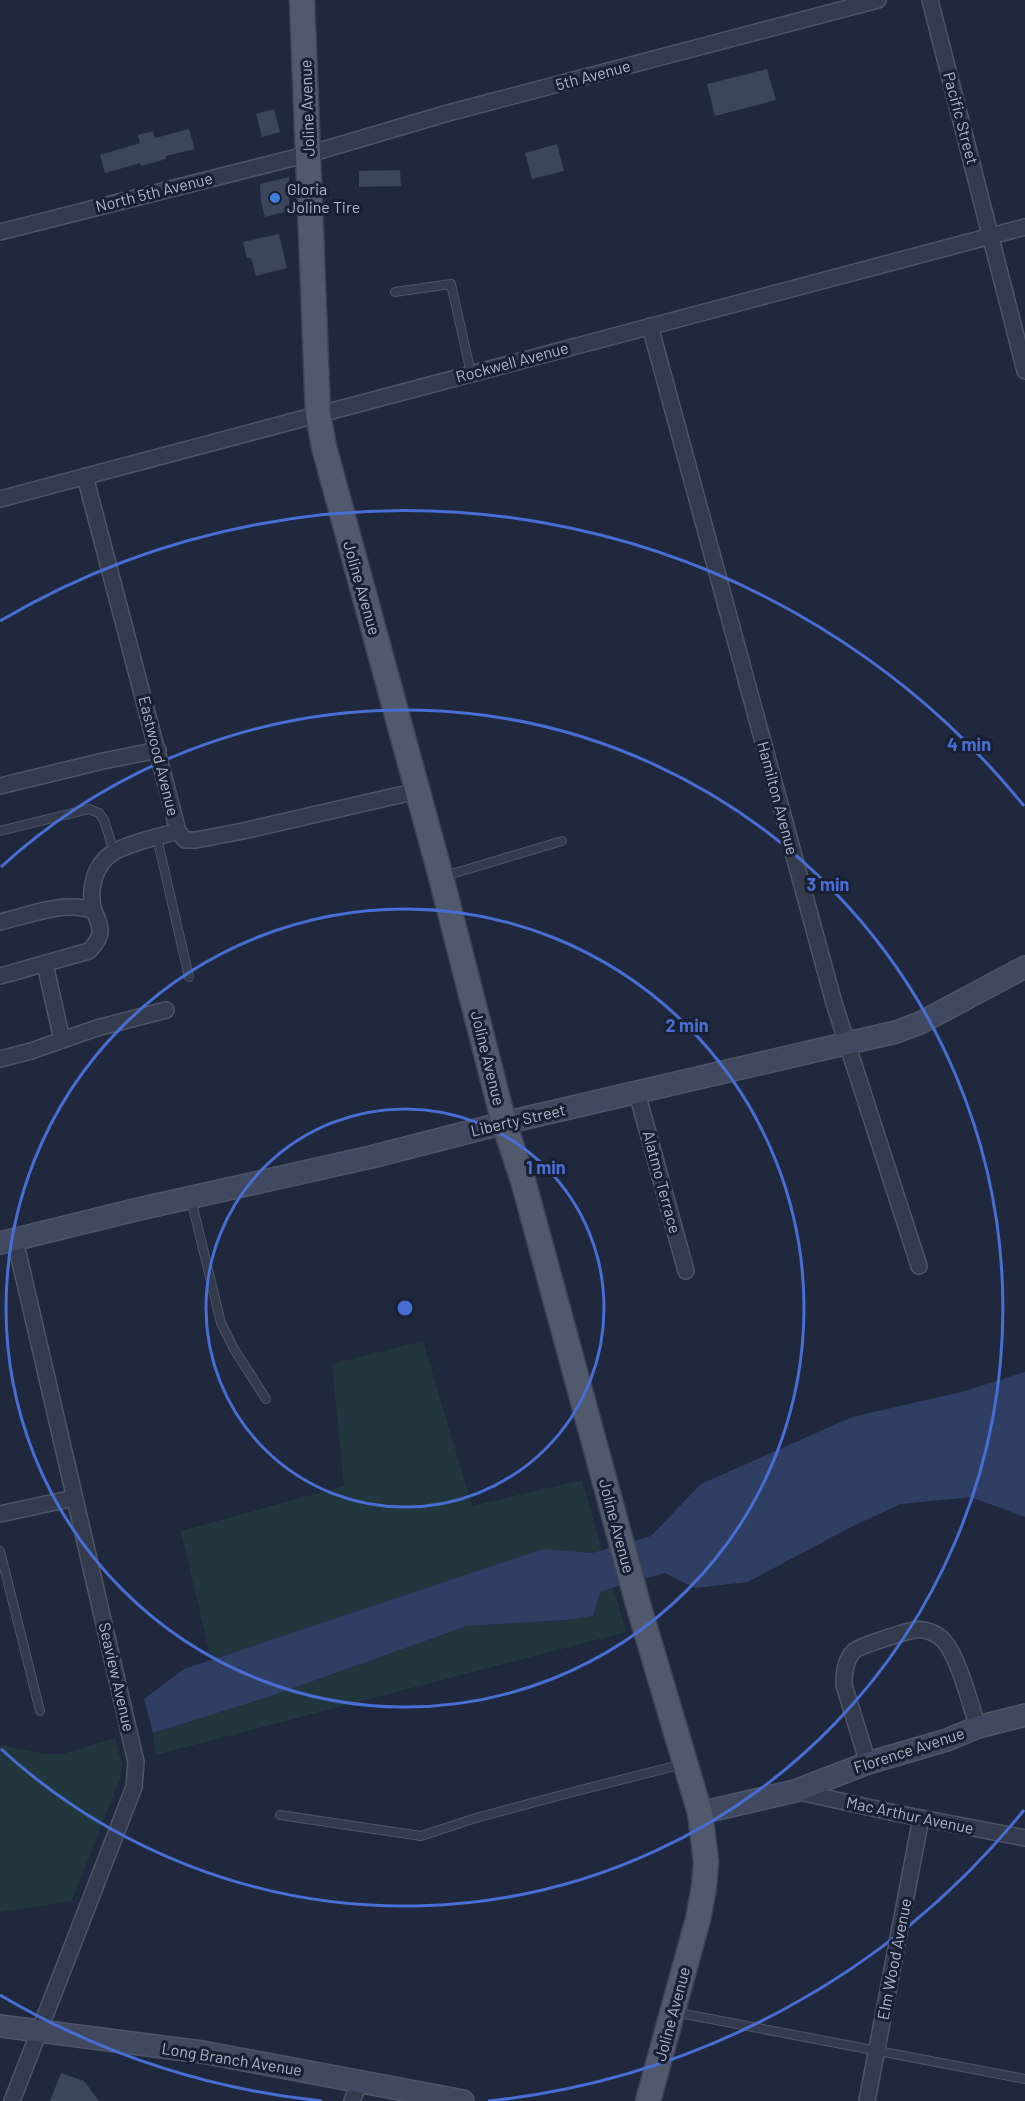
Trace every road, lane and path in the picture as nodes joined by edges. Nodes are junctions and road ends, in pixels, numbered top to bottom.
1 (302, 0) edge
2 (878, 0) edge
3 (930, 0) edge
4 (309, 154) junction
5 (1025, 227) edge
6 (0, 232) edge
7 (992, 236) junction
8 (395, 292) dead end
9 (650, 326) junction
10 (1025, 371) edge
11 (471, 374) junction
12 (318, 414) junction
13 (85, 476) junction
14 (0, 499) edge
15 (158, 750) junction
16 (0, 786) edge
17 (417, 791) junction
18 (0, 831) edge
19 (178, 831) junction
20 (157, 838) junction
21 (562, 841) dead end
22 (114, 852) junction
23 (441, 877) junction
24 (94, 910) junction
25 (0, 922) edge
26 (45, 964) junction
27 (1025, 966) edge
28 (0, 976) edge
29 (189, 977) dead end
30 (166, 1010) dead end
31 (62, 1040) junction
32 (848, 1044) junction
33 (0, 1059) edge
34 (637, 1093) junction
35 (504, 1123) junction
36 (190, 1197) junction
37 (7, 1242) edge
38 (919, 1266) dead end
39 (686, 1271) dead end
40 (266, 1399) dead end
41 (74, 1498) junction
42 (0, 1514) edge
43 (0, 1551) edge
44 (40, 1711) dead end
45 (1025, 1715) edge
46 (978, 1727) junction
47 (868, 1763) junction
48 (685, 1764) junction
49 (795, 1791) junction
50 (700, 1814) junction
51 (280, 1815) dead end
52 (921, 1818) junction
53 (1025, 1838) edge
54 (673, 2012) junction
55 (0, 2026) edge
56 (40, 2031) junction
57 (876, 2051) junction
58 (1025, 2079) edge
59 (356, 2091) edge
60 (12, 2101) edge
61 (463, 2101) edge
62 (648, 2101) edge
63 (867, 2101) edge

1 - 4 main road, Joline Avenue
2 - 4 street, 5th Avenue
3 - 7 street, Pacific Street
4 - 6 street, North 5th Avenue
4 - 12 main road, Joline Avenue
5 - 7 street, Rockwell Avenue
7 - 9 street, Rockwell Avenue
7 - 10 street, Pacific Street
8 - 11 lane
9 - 11 street, Rockwell Avenue
9 - 32 street, Hamilton Avenue
11 - 12 street, Rockwell Avenue
12 - 13 street, Rockwell Avenue
12 - 17 main road, Joline Avenue
13 - 14 street, Rockwell Avenue
13 - 15 street, Eastwood Avenue
15 - 16 street
15 - 19 street, Eastwood Avenue
17 - 19 street, Eastwood Avenue
17 - 23 main road, Joline Avenue
18 - 22 lane
19 - 20 street
20 - 22 street
20 - 29 lane
21 - 23 lane
22 - 24 street
23 - 35 main road, Joline Avenue
24 - 25 street
24 - 26 street
26 - 28 street
26 - 31 street
27 - 32 street, Liberty Street
30 - 31 street
31 - 33 street
32 - 34 street, Liberty Street
32 - 38 street, Hamilton Avenue
34 - 35 street, Liberty Street
34 - 39 street, Alatmo Terrace
35 - 36 street, Liberty Street
35 - 48 main road, Joline Avenue
36 - 37 street, Liberty Street
36 - 40 lane
37 - 41 street, Seaview Avenue
41 - 42 street
41 - 56 street, Seaview Avenue
43 - 44 lane
45 - 46 street, Florence Avenue
46 - 47 street, Florence Avenue
46 - 47 street
47 - 49 street, Florence Avenue
48 - 50 main road, Joline Avenue
48 - 51 lane
49 - 50 street, Florence Avenue
49 - 52 street, Mac Arthur Avenue
50 - 54 main road, Joline Avenue
52 - 53 street, Mac Arthur Avenue
52 - 57 street, Elm Wood Avenue
54 - 57 lane
54 - 62 main road, Joline Avenue
55 - 56 street, Long Branch Avenue
56 - 59 street, Long Branch Avenue
56 - 60 street, Seaview Avenue
57 - 58 lane
57 - 63 street, Elm Wood Avenue
59 - 61 street, Long Branch Avenue

